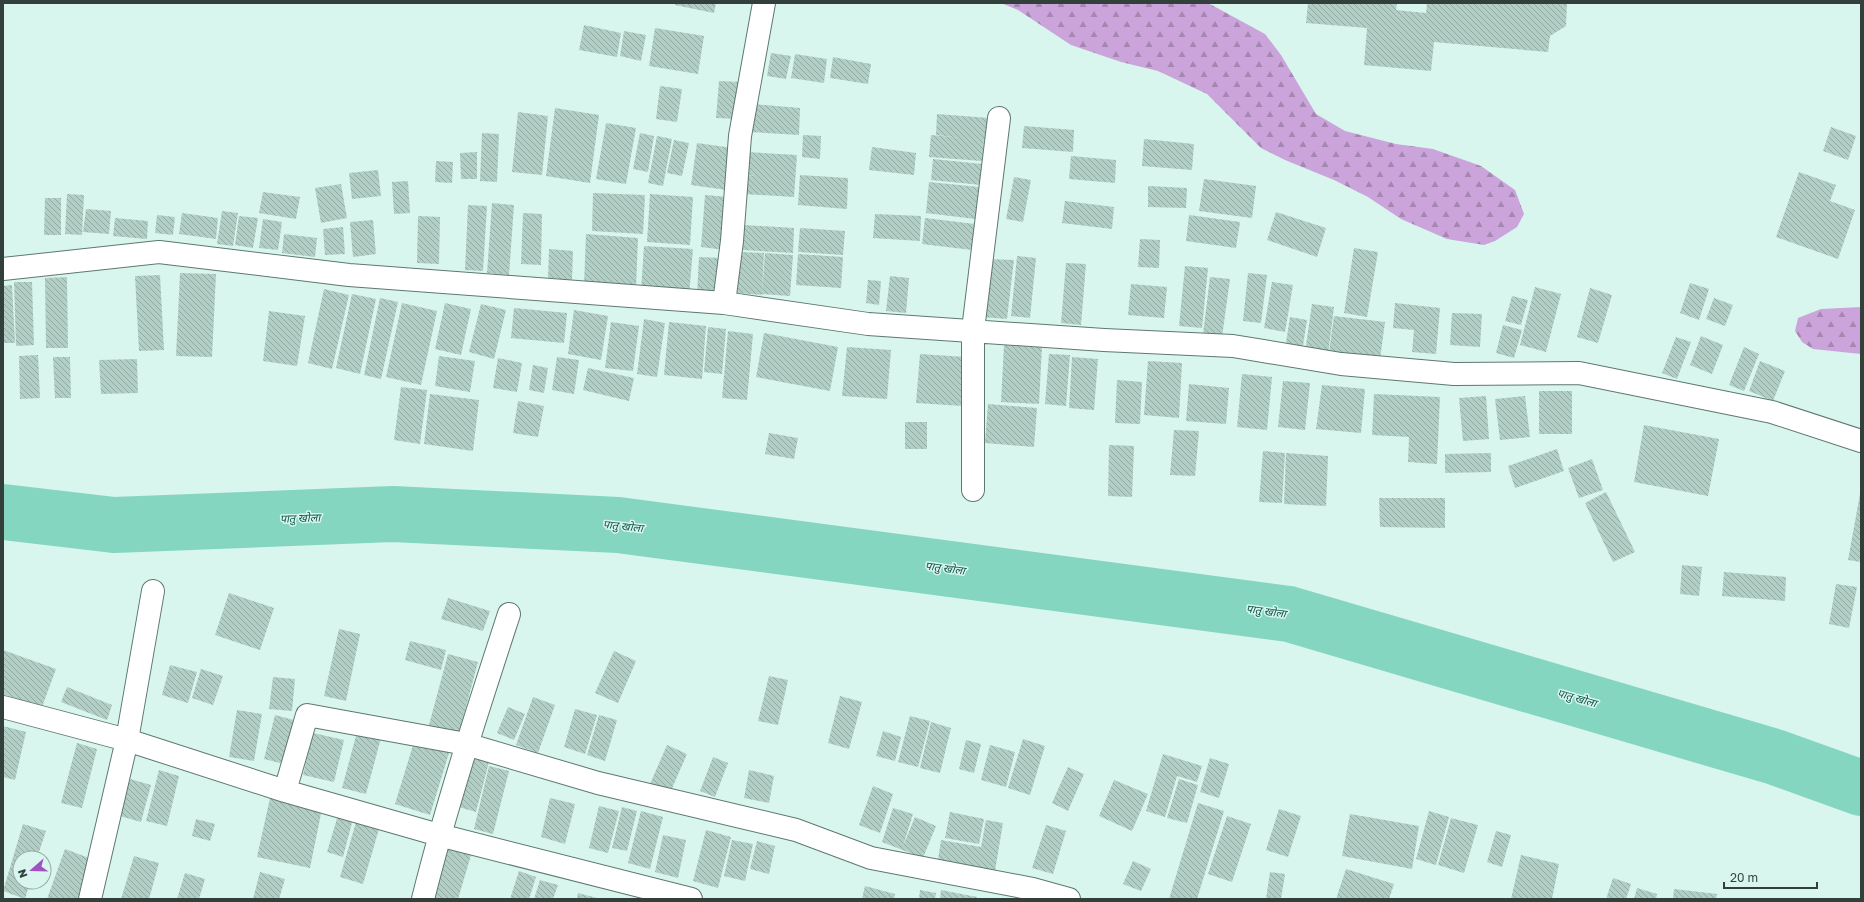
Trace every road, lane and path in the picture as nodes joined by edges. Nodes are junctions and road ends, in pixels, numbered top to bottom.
1 (764, 3) edge
2 (999, 118) dead end
3 (3, 269) edge
4 (724, 303) junction
5 (973, 330) junction
6 (1861, 441) edge
7 (973, 490) dead end
8 (153, 591) dead end
9 (509, 614) dead end
10 (3, 707) edge
11 (127, 740) junction
12 (466, 744) junction
13 (285, 791) junction
14 (439, 835) junction
15 (90, 899) edge
16 (423, 899) edge
17 (690, 899) edge
18 (1069, 899) edge

1 - 4 street
2 - 5 street
3 - 4 street
4 - 5 street
5 - 6 street
5 - 7 street
8 - 11 street
9 - 12 street
10 - 11 street
11 - 13 street
11 - 15 street
12 - 13 street
12 - 14 street
12 - 18 street
13 - 14 street
14 - 16 street
14 - 17 street

